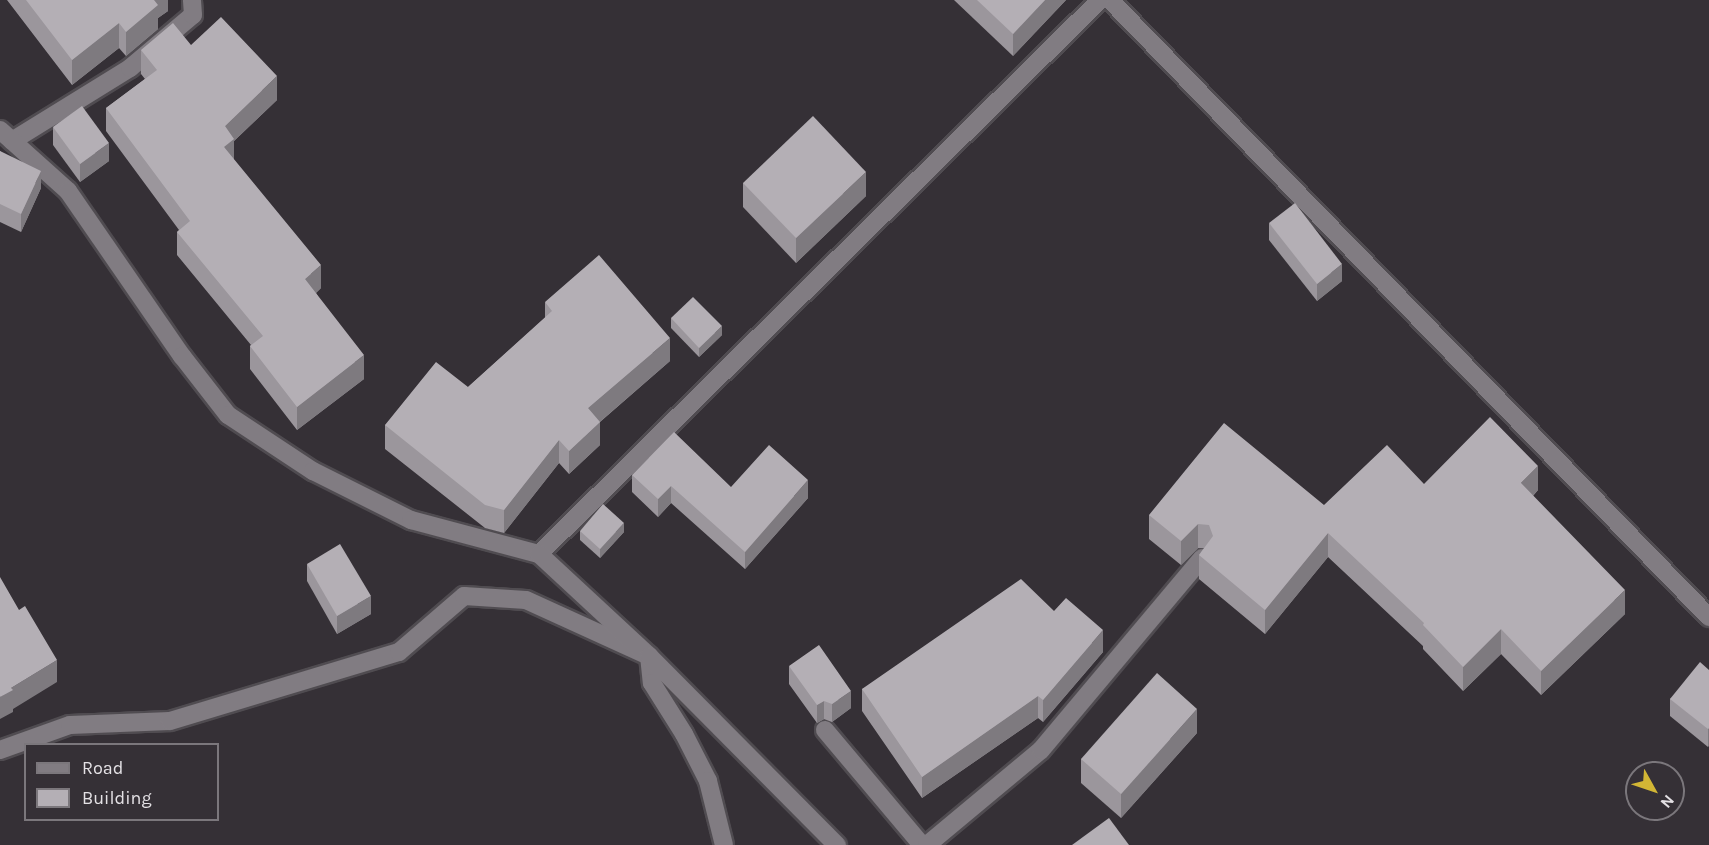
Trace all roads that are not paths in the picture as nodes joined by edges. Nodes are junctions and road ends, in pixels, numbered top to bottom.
1 (192, 0) edge
2 (1100, 0) edge
3 (1110, 0) edge
4 (6, 135) edge
5 (539, 554) junction
6 (1202, 558) edge
7 (1709, 617) edge
8 (649, 656) junction
9 (825, 730) dead end
10 (0, 750) edge
11 (724, 845) edge
12 (837, 845) edge
13 (922, 845) edge
14 (927, 845) edge

1 - 4 street
2 - 5 street
3 - 7 street
4 - 5 street
5 - 8 street
6 - 14 street
8 - 10 street
8 - 11 street
8 - 12 street
9 - 13 street

